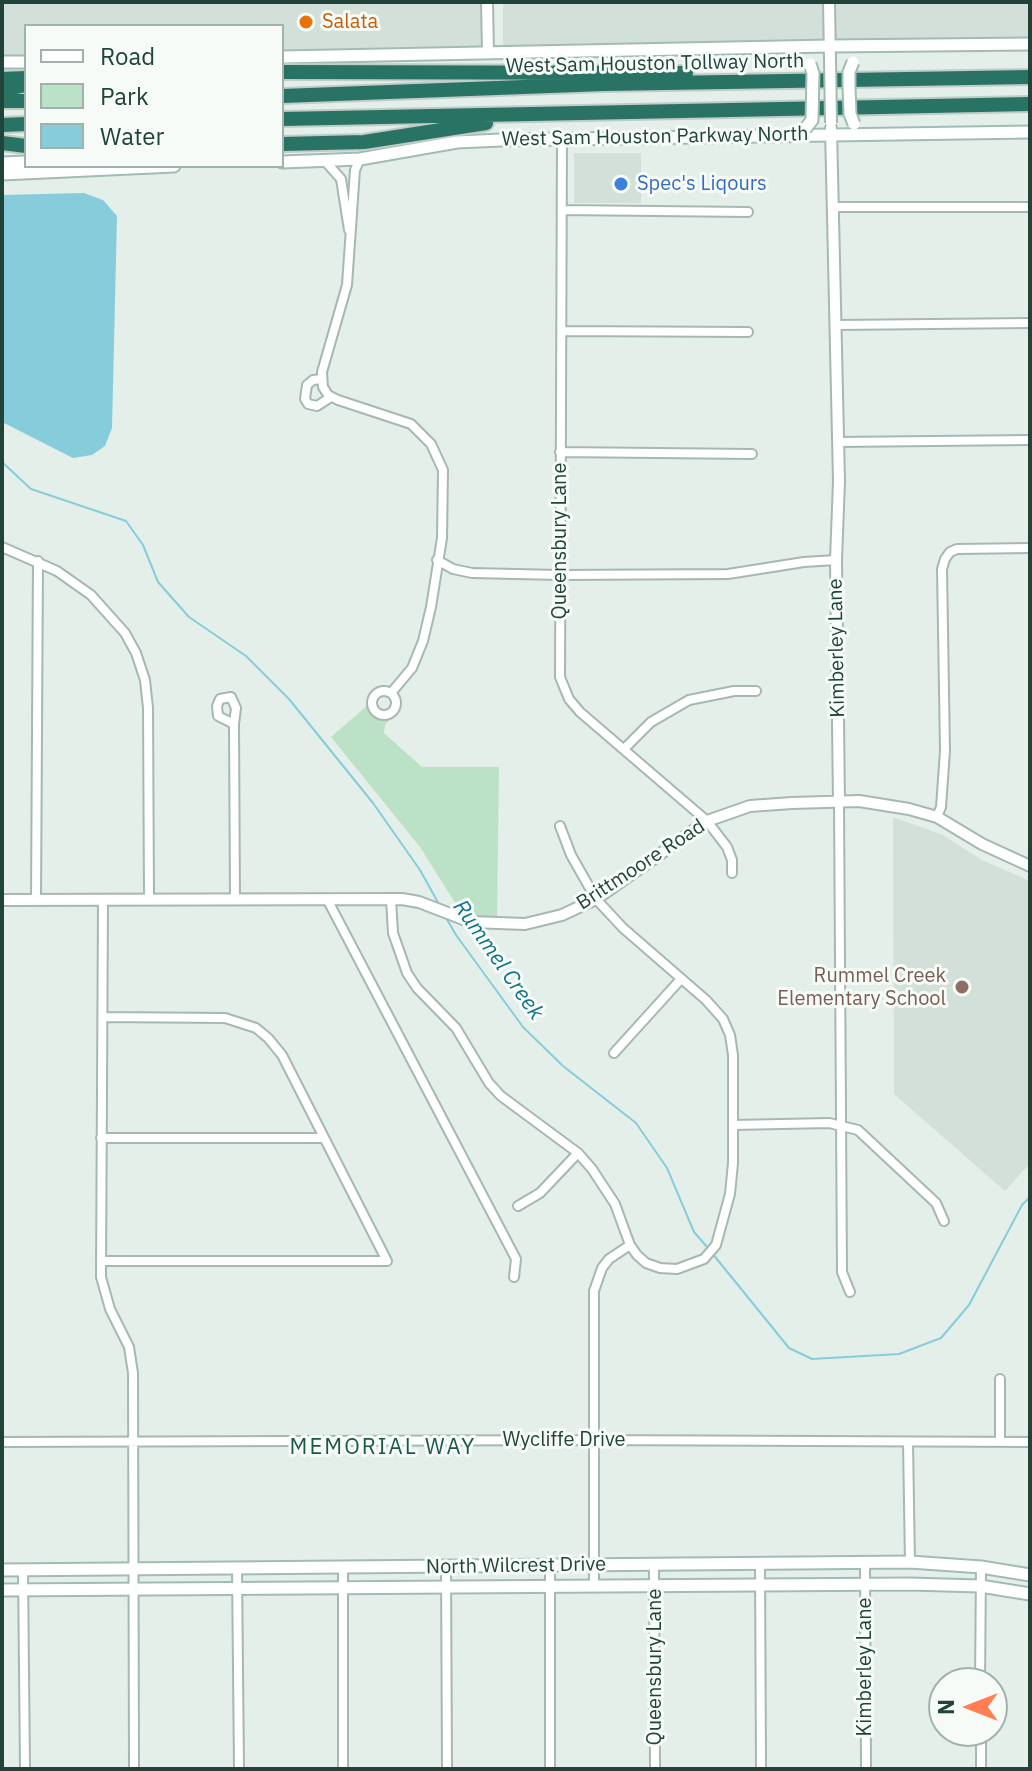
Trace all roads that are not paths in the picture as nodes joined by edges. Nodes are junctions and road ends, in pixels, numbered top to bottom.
1 (487, 2) edge
2 (829, 2) edge
3 (1030, 44) edge
4 (830, 46) junction
5 (874, 46) junction
6 (794, 48) junction
7 (488, 53) junction
8 (284, 57) edge
9 (2, 62) edge
10 (24, 62) edge
11 (24, 71) edge
12 (2, 72) edge
13 (286, 72) edge
14 (1030, 77) edge
15 (24, 78) edge
16 (2, 79) edge
17 (720, 82) junction
18 (24, 85) edge
19 (2, 90) edge
20 (284, 96) edge
21 (2, 101) edge
22 (24, 101) edge
23 (1030, 104) edge
24 (614, 112) junction
25 (284, 119) edge
26 (24, 124) edge
27 (2, 125) edge
28 (831, 128) junction
29 (1030, 132) edge
30 (793, 134) junction
31 (868, 134) junction
32 (562, 138) junction
33 (2, 143) edge
34 (284, 144) edge
35 (2, 151) edge
36 (24, 154) edge
37 (24, 155) edge
38 (24, 156) edge
39 (360, 159) junction
40 (325, 161) junction
41 (284, 162) edge
42 (2, 163) edge
43 (131, 168) edge
44 (2, 174) edge
45 (832, 207) junction
46 (1030, 207) edge
47 (562, 210) junction
48 (748, 212) dead end
49 (350, 234) junction
50 (1030, 323) edge
51 (836, 325) junction
52 (562, 331) junction
53 (748, 332) dead end
54 (322, 379) junction
55 (331, 397) junction
56 (1030, 440) edge
57 (838, 442) junction
58 (560, 452) junction
59 (752, 454) dead end
60 (2, 547) edge
61 (1030, 548) edge
62 (437, 560) junction
63 (836, 560) junction
64 (38, 561) junction
65 (560, 575) junction
66 (756, 691) dead end
67 (391, 693) dead end
68 (234, 724) dead end
69 (624, 749) junction
70 (839, 802) junction
71 (937, 817) junction
72 (707, 821) junction
73 (560, 826) dead end
74 (1030, 866) edge
75 (732, 873) dead end
76 (103, 899) junction
77 (149, 899) junction
78 (235, 899) junction
79 (327, 899) junction
80 (391, 899) junction
81 (596, 899) junction
82 (2, 900) edge
83 (36, 900) junction
84 (681, 979) junction
85 (103, 1017) junction
86 (614, 1053) dead end
87 (841, 1124) junction
88 (733, 1125) junction
89 (101, 1138) junction
90 (324, 1138) junction
91 (578, 1153) junction
92 (518, 1206) dead end
93 (944, 1221) dead end
94 (630, 1245) junction
95 (101, 1261) junction
96 (514, 1277) dead end
97 (850, 1292) dead end
98 (1000, 1379) dead end
99 (594, 1440) junction
100 (2, 1442) edge
101 (134, 1442) junction
102 (1000, 1442) junction
103 (1030, 1442) edge
104 (908, 1443) junction
105 (910, 1562) junction
106 (760, 1564) junction
107 (865, 1564) junction
108 (594, 1565) junction
109 (654, 1565) junction
110 (343, 1567) junction
111 (446, 1567) junction
112 (550, 1567) junction
113 (981, 1567) junction
114 (133, 1568) junction
115 (23, 1569) junction
116 (237, 1569) junction
117 (2, 1570) edge
118 (1030, 1575) edge
119 (865, 1584) junction
120 (760, 1585) junction
121 (550, 1586) junction
122 (594, 1586) junction
123 (654, 1586) junction
124 (980, 1586) junction
125 (237, 1587) junction
126 (446, 1587) junction
127 (133, 1588) junction
128 (342, 1588) junction
129 (23, 1589) junction
130 (2, 1590) edge
131 (1030, 1594) edge
132 (980, 1667) edge
133 (981, 1747) edge
134 (25, 1769) edge
135 (134, 1769) edge
136 (239, 1769) edge
137 (343, 1769) edge
138 (447, 1769) edge
139 (550, 1769) edge
140 (655, 1769) edge
141 (761, 1769) edge
142 (866, 1769) edge
143 (981, 1769) edge

1 - 7 street
2 - 4 street, Kimberley Lane
3 - 5 main road
4 - 5 main road
4 - 6 main road
4 - 28 street, Kimberley Lane, bridge
5 - 31 main road, bridge
6 - 7 main road
6 - 30 main road, bridge
7 - 8 main road
9 - 10 main road
11 - 12 main road
13 - 17 highway
14 - 17 highway, West Sam Houston Tollway North
15 - 16 highway
17 - 20 highway, West Sam Houston Tollway North
18 - 19 highway
21 - 22 highway
23 - 24 highway
24 - 25 highway
24 - 34 highway
26 - 27 highway
28 - 30 main road, West Sam Houston Parkway North
28 - 31 main road, West Sam Houston Parkway North
28 - 45 street, Kimberley Lane
29 - 31 main road, West Sam Houston Parkway North
30 - 32 main road, West Sam Houston Parkway North
32 - 39 main road, West Sam Houston Parkway North
32 - 47 street, Queensbury Lane
33 - 36 highway
35 - 37 highway
38 - 42 main road
39 - 40 main road, West Sam Houston Parkway North
39 - 49 street
40 - 41 main road, West Sam Houston Parkway North
40 - 49 street
43 - 44 main road
45 - 46 street
45 - 51 street, Kimberley Lane
47 - 48 street
47 - 52 street, Queensbury Lane
49 - 54 street
50 - 51 street
51 - 57 street, Kimberley Lane
52 - 53 street
52 - 58 street, Queensbury Lane
54 - 55 street
54 - 55 street
55 - 62 street
56 - 57 street
57 - 63 street, Kimberley Lane
58 - 59 street
58 - 65 street, Queensbury Lane
60 - 64 street
61 - 71 street
62 - 65 street
62 - 67 street
63 - 65 street
63 - 70 street, Kimberley Lane
64 - 77 street
64 - 83 street
65 - 69 street, Queensbury Lane
66 - 69 street
68 - 78 street
69 - 72 street, Queensbury Lane
70 - 71 street, Brittmoore Road
70 - 72 street, Brittmoore Road
70 - 87 street, Kimberley Lane
71 - 74 street, Brittmoore Road
72 - 75 street, Queensbury Lane
72 - 81 street, Brittmoore Road
73 - 81 street
76 - 77 street, Brittmoore Road
76 - 83 street, Brittmoore Road
76 - 85 street
77 - 78 street, Brittmoore Road
78 - 79 street, Brittmoore Road
79 - 80 street, Brittmoore Road
79 - 96 street
80 - 81 street, Brittmoore Road
80 - 91 street
81 - 84 street
82 - 83 street, Brittmoore Road
84 - 86 street
84 - 88 street
85 - 89 street
85 - 90 street
87 - 88 street
87 - 93 street
87 - 97 street, Kimberley Lane
88 - 94 street
89 - 90 street
89 - 95 street
90 - 95 street
91 - 92 street
91 - 94 street
94 - 99 street
95 - 101 street
98 - 102 street
99 - 101 street, Wycliffe Drive
99 - 104 street, Wycliffe Drive
99 - 108 street
100 - 101 street, Wycliffe Drive
101 - 114 street
102 - 103 street, Wycliffe Drive
102 - 104 street, Wycliffe Drive
104 - 105 street
105 - 107 main road, North Wilcrest Drive
105 - 113 main road, North Wilcrest Drive
106 - 107 main road, North Wilcrest Drive
106 - 109 main road, North Wilcrest Drive
106 - 120 street
107 - 119 street, Kimberley Lane
108 - 109 main road, North Wilcrest Drive
108 - 112 main road, North Wilcrest Drive
108 - 122 street
109 - 123 street, Queensbury Lane
110 - 111 main road, North Wilcrest Drive
110 - 116 main road, North Wilcrest Drive
110 - 128 street
111 - 112 main road, North Wilcrest Drive
111 - 126 street
112 - 121 street
113 - 118 main road, North Wilcrest Drive
113 - 124 street
114 - 115 main road, North Wilcrest Drive
114 - 116 main road, North Wilcrest Drive
114 - 127 street
115 - 117 main road, North Wilcrest Drive
115 - 129 street
116 - 125 street
119 - 120 main road, North Wilcrest Drive
119 - 124 main road, North Wilcrest Drive
119 - 142 street, Kimberley Lane
120 - 123 main road, North Wilcrest Drive
120 - 141 street
121 - 122 main road, North Wilcrest Drive
121 - 126 main road, North Wilcrest Drive
121 - 139 street
122 - 123 main road, North Wilcrest Drive
123 - 140 street, Queensbury Lane
124 - 131 main road, North Wilcrest Drive
124 - 132 street
125 - 127 main road, North Wilcrest Drive
125 - 128 main road, North Wilcrest Drive
125 - 136 street
126 - 128 main road, North Wilcrest Drive
126 - 138 street
127 - 129 main road, North Wilcrest Drive
127 - 135 street
128 - 137 street
129 - 130 main road, North Wilcrest Drive
129 - 134 street
133 - 143 street

